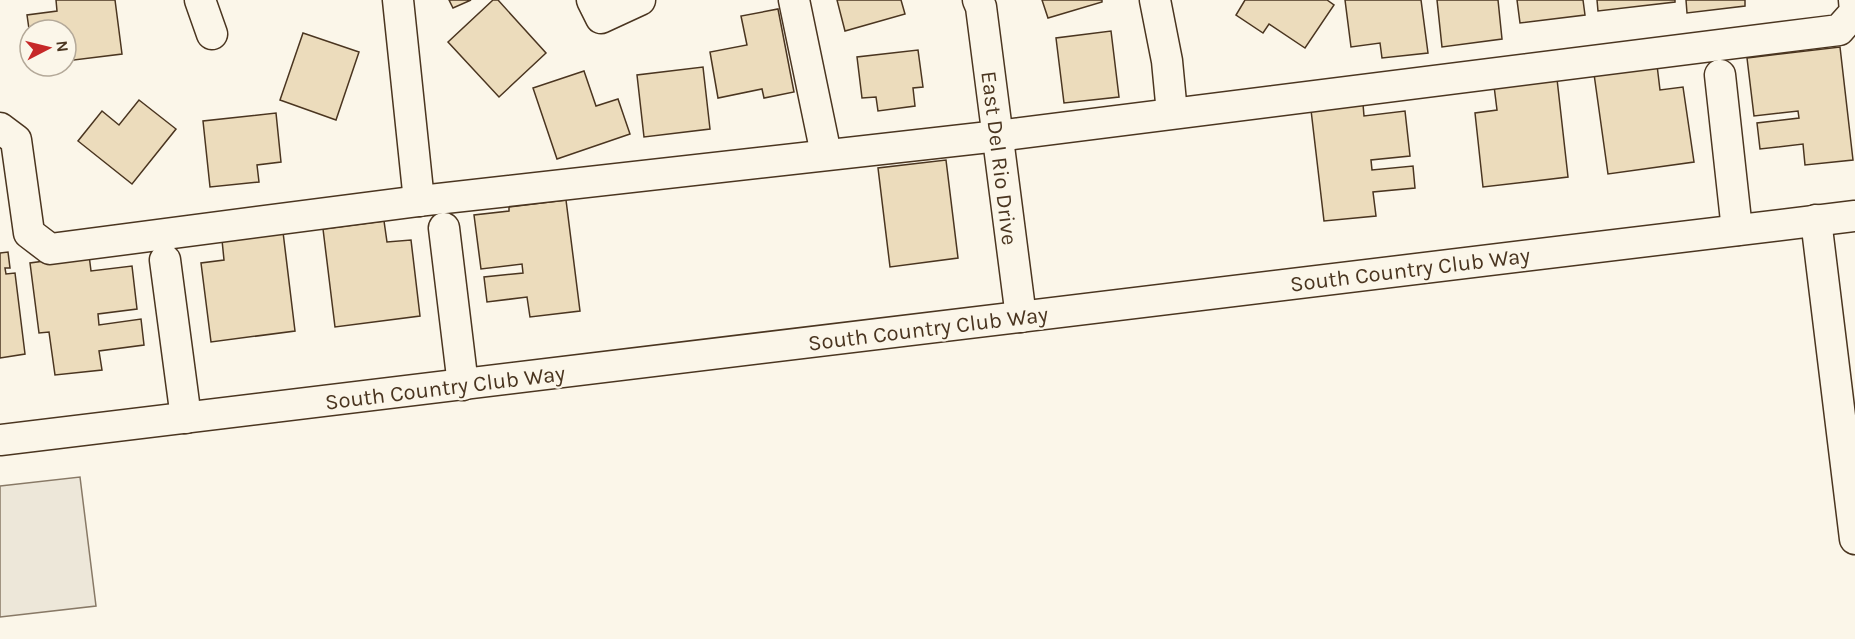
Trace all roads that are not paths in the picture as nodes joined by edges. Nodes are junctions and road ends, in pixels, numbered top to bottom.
1 (200, 0) edge
2 (398, 0) edge
3 (640, 0) edge
4 (794, 0) edge
5 (978, 0) edge
6 (1155, 0) edge
7 (1854, 0) edge
8 (597, 9) edge
9 (212, 34) dead end
10 (1720, 75) dead end
11 (1172, 113) junction
12 (0, 128) edge
13 (998, 136) junction
14 (826, 154) junction
15 (419, 201) junction
16 (1855, 216) edge
17 (1816, 220) junction
18 (444, 228) dead end
19 (1737, 230) junction
20 (165, 260) dead end
21 (1021, 316) junction
22 (463, 385) junction
23 (186, 418) junction
24 (0, 440) edge
25 (1855, 539) edge

1 - 9 street
2 - 15 street
3 - 8 street
4 - 14 street
5 - 13 street, East Del Rio Drive
6 - 11 street
7 - 11 street
10 - 19 street
11 - 13 street
12 - 15 street
13 - 14 street
13 - 21 street, East Del Rio Drive
14 - 15 street
16 - 17 street, South Country Club Way
17 - 19 street, South Country Club Way
17 - 25 street
18 - 22 street
19 - 21 street, South Country Club Way
20 - 23 street
21 - 22 street, South Country Club Way
22 - 23 street, South Country Club Way
23 - 24 street, South Country Club Way

